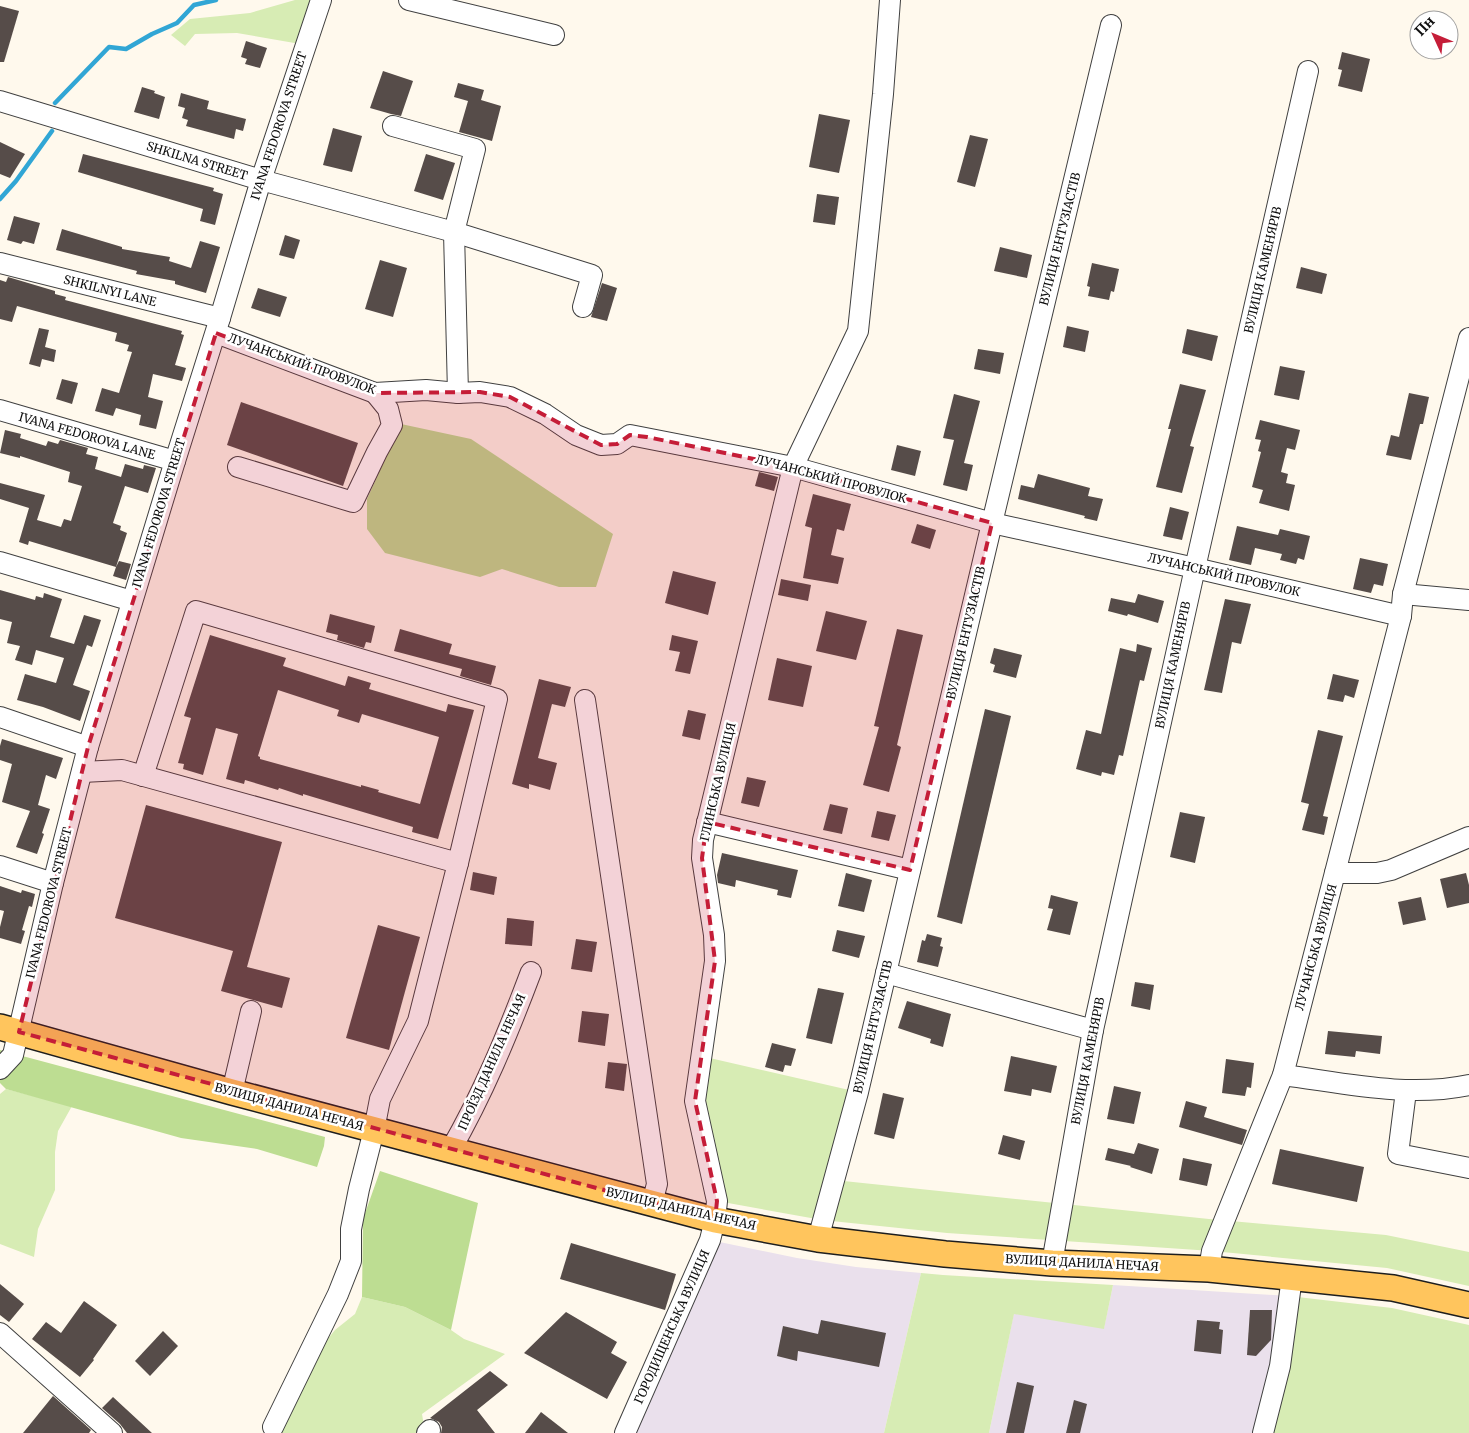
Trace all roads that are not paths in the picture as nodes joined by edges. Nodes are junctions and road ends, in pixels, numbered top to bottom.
1 (321, 0) edge
2 (409, 0) edge
3 (890, 0) edge
4 (1111, 26) dead end
5 (554, 35) dead end
6 (1308, 71) dead end
7 (0, 101) edge
8 (393, 126) dead end
9 (261, 180) junction
10 (454, 232) junction
11 (0, 263) edge
12 (583, 307) dead end
13 (218, 325) junction
14 (1469, 338) edge
15 (375, 393) junction
16 (458, 393) junction
17 (0, 410) edge
18 (175, 461) junction
19 (238, 467) dead end
20 (793, 467) junction
21 (992, 523) junction
22 (0, 562) edge
23 (1195, 568) junction
24 (1403, 594) junction
25 (1469, 600) edge
26 (132, 601) junction
27 (1401, 616) junction
28 (585, 700) dead end
29 (0, 717) edge
30 (88, 747) junction
31 (82, 772) junction
32 (143, 776) junction
33 (707, 822) junction
34 (1469, 837) edge
35 (458, 863) junction
36 (0, 866) edge
37 (910, 870) junction
38 (1335, 874) junction
39 (53, 883) junction
40 (531, 972) dead end
41 (886, 973) junction
42 (251, 1010) dead end
43 (9, 1030) edge
44 (1093, 1030) junction
45 (0, 1069) edge
46 (1283, 1075) junction
47 (1469, 1085) edge
48 (1406, 1091) junction
49 (232, 1092) junction
50 (374, 1130) junction
51 (450, 1151) junction
52 (1469, 1168) edge
53 (652, 1204) junction
54 (715, 1220) junction
55 (818, 1239) junction
56 (1052, 1263) junction
57 (1209, 1269) junction
58 (1292, 1277) junction
59 (1469, 1305) edge
60 (0, 1333) edge
61 (273, 1427) dead end
62 (112, 1433) edge
63 (625, 1433) edge
64 (1263, 1433) edge

1 - 9 street, IVANA FEDOROVA STREET
2 - 5 street
3 - 20 street, ГЛИНСЬКА ВУЛИЦЯ
4 - 21 street, ВУЛИЦЯ ЕНТУЗІАСТІВ
6 - 23 street, ВУЛИЦЯ КАМЕНЯРІВ
7 - 9 street, SHKILNA STREET
8 - 10 street
9 - 10 street, SHKILNA STREET
9 - 13 street, IVANA FEDOROVA STREET
10 - 12 street, SHKILNA STREET
10 - 16 street
11 - 13 street, SHKILNYI LANE
13 - 15 street, ЛУЧАНСЬКИЙ ПРОВУЛОК
13 - 18 street, IVANA FEDOROVA STREET
14 - 24 street, ЛУЧАНСЬКА ВУЛИЦЯ
15 - 16 street, ЛУЧАНСЬКИЙ ПРОВУЛОК
15 - 19 street
16 - 20 street, ЛУЧАНСЬКИЙ ПРОВУЛОК
17 - 18 street, IVANA FEDOROVA LANE
18 - 26 street, IVANA FEDOROVA STREET
20 - 21 street, ЛУЧАНСЬКИЙ ПРОВУЛОК
20 - 33 street, ГЛИНСЬКА ВУЛИЦЯ
21 - 23 street, ЛУЧАНСЬКИЙ ПРОВУЛОК
21 - 37 street, ВУЛИЦЯ ЕНТУЗІАСТІВ
22 - 26 street
23 - 27 street, ЛУЧАНСЬКИЙ ПРОВУЛОК
23 - 44 street, ВУЛИЦЯ КАМЕНЯРІВ
24 - 25 street
24 - 27 street, ЛУЧАНСЬКА ВУЛИЦЯ
26 - 30 street, IVANA FEDOROVA STREET
27 - 38 street, ЛУЧАНСЬКА ВУЛИЦЯ
28 - 53 street
29 - 30 street
30 - 31 street, IVANA FEDOROVA STREET
31 - 32 street
31 - 39 street, IVANA FEDOROVA STREET
32 - 35 street
32 - 35 street
33 - 37 street
33 - 54 street, ГЛИНСЬКА ВУЛИЦЯ
34 - 38 street
35 - 50 street
36 - 39 street
37 - 41 street, ВУЛИЦЯ ЕНТУЗІАСТІВ
38 - 46 street, ЛУЧАНСЬКА ВУЛИЦЯ
39 - 43 street, IVANA FEDOROVA STREET
40 - 51 street, ПРОЇЗД ДАНИЛА НЕЧАЯ
41 - 44 street
41 - 55 street, ВУЛИЦЯ ЕНТУЗІАСТІВ
42 - 49 street
43 - 45 street, IVANA FEDOROVA STREET
43 - 49 main road, ВУЛИЦЯ ДАНИЛА НЕЧАЯ
44 - 56 street, ВУЛИЦЯ КАМЕНЯРІВ
46 - 48 street
46 - 57 street, ЛУЧАНСЬКА ВУЛИЦЯ
47 - 48 street
48 - 52 street
49 - 50 main road, ВУЛИЦЯ ДАНИЛА НЕЧАЯ
50 - 51 main road, ВУЛИЦЯ ДАНИЛА НЕЧАЯ
50 - 61 street
51 - 53 main road, ВУЛИЦЯ ДАНИЛА НЕЧАЯ
53 - 54 main road, ВУЛИЦЯ ДАНИЛА НЕЧАЯ
54 - 55 main road, ВУЛИЦЯ ДАНИЛА НЕЧАЯ
54 - 63 street, ГОРОДИЩЕНСЬКА ВУЛИЦЯ
55 - 56 main road, ВУЛИЦЯ ДАНИЛА НЕЧАЯ
56 - 57 main road, ВУЛИЦЯ ДАНИЛА НЕЧАЯ
57 - 58 main road, ВУЛИЦЯ ДАНИЛА НЕЧАЯ
58 - 59 main road, ВУЛИЦЯ ДАНИЛА НЕЧАЯ
58 - 64 street
60 - 62 street

